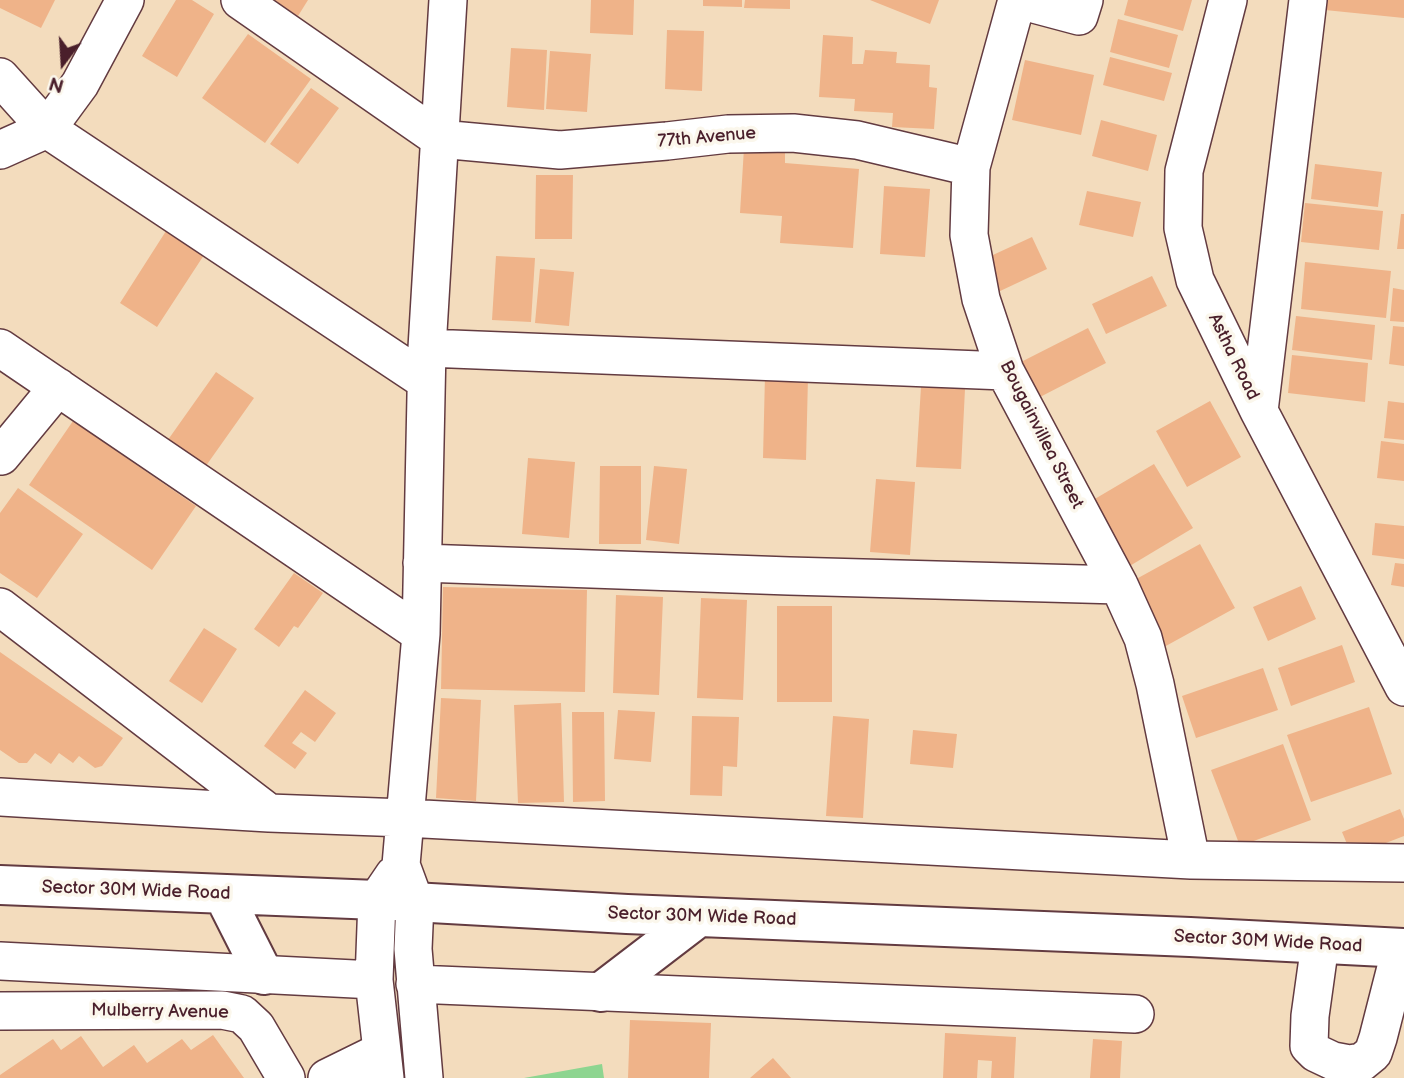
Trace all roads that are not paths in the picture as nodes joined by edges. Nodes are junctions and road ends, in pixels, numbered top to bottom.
1 (125, 0) edge
2 (240, 0) edge
3 (448, 0) edge
4 (1018, 0) edge
5 (1084, 0) edge
6 (1228, 0) edge
7 (1308, 0) edge
8 (0, 77) edge
9 (47, 129) junction
10 (440, 139) junction
11 (0, 150) edge
12 (971, 167) junction
13 (0, 348) edge
14 (427, 365) junction
15 (1005, 371) junction
16 (58, 387) junction
17 (1259, 411) junction
18 (1, 456) edge
19 (422, 563) junction
20 (1119, 585) junction
21 (0, 607) edge
22 (421, 634) junction
23 (1404, 687) edge
24 (0, 797) edge
25 (269, 813) junction
26 (405, 818) junction
27 (1191, 860) junction
28 (1404, 863) edge
29 (401, 865) junction
30 (0, 885) edge
31 (223, 894) junction
32 (377, 900) junction
33 (415, 903) junction
34 (699, 917) junction
35 (1320, 944) junction
36 (1403, 948) edge
37 (0, 961) edge
38 (264, 975) junction
39 (374, 980) junction
40 (415, 984) junction
41 (601, 992) junction
42 (0, 1011) edge
43 (1135, 1014) dead end
44 (383, 1064) edge
45 (286, 1078) edge
46 (327, 1078) edge
47 (424, 1078) edge

1 - 9 street
2 - 10 street
3 - 10 street
4 - 5 street
4 - 12 street, Bougainvillea Street
6 - 17 street, Astha Road
7 - 17 street
8 - 9 street
9 - 11 street
9 - 14 street
10 - 12 street, 77th Avenue
10 - 14 street
12 - 15 street, Bougainvillea Street
13 - 16 street
14 - 15 street
14 - 19 street
15 - 20 street, Bougainvillea Street
16 - 18 street
16 - 22 street
17 - 23 street, Astha Road
19 - 20 street
19 - 22 street
20 - 27 street, Bougainvillea Street
21 - 25 street
22 - 26 street
24 - 25 street
25 - 26 street
26 - 27 street
26 - 29 street
27 - 28 street
29 - 32 street
29 - 33 street
30 - 31 main road, Sector 30M Wide Road
31 - 32 main road, Sector 30M Wide Road
31 - 38 main road
32 - 33 main road, Sector 30M Wide Road
32 - 39 street
33 - 34 main road, Sector 30M Wide Road
33 - 40 street
34 - 35 main road, Sector 30M Wide Road
34 - 41 main road
35 - 36 main road, Sector 30M Wide Road
35 - 36 street
37 - 38 street
38 - 39 street
39 - 44 street
40 - 41 street
40 - 47 street
41 - 43 street
42 - 45 street, Mulberry Avenue
44 - 46 street

